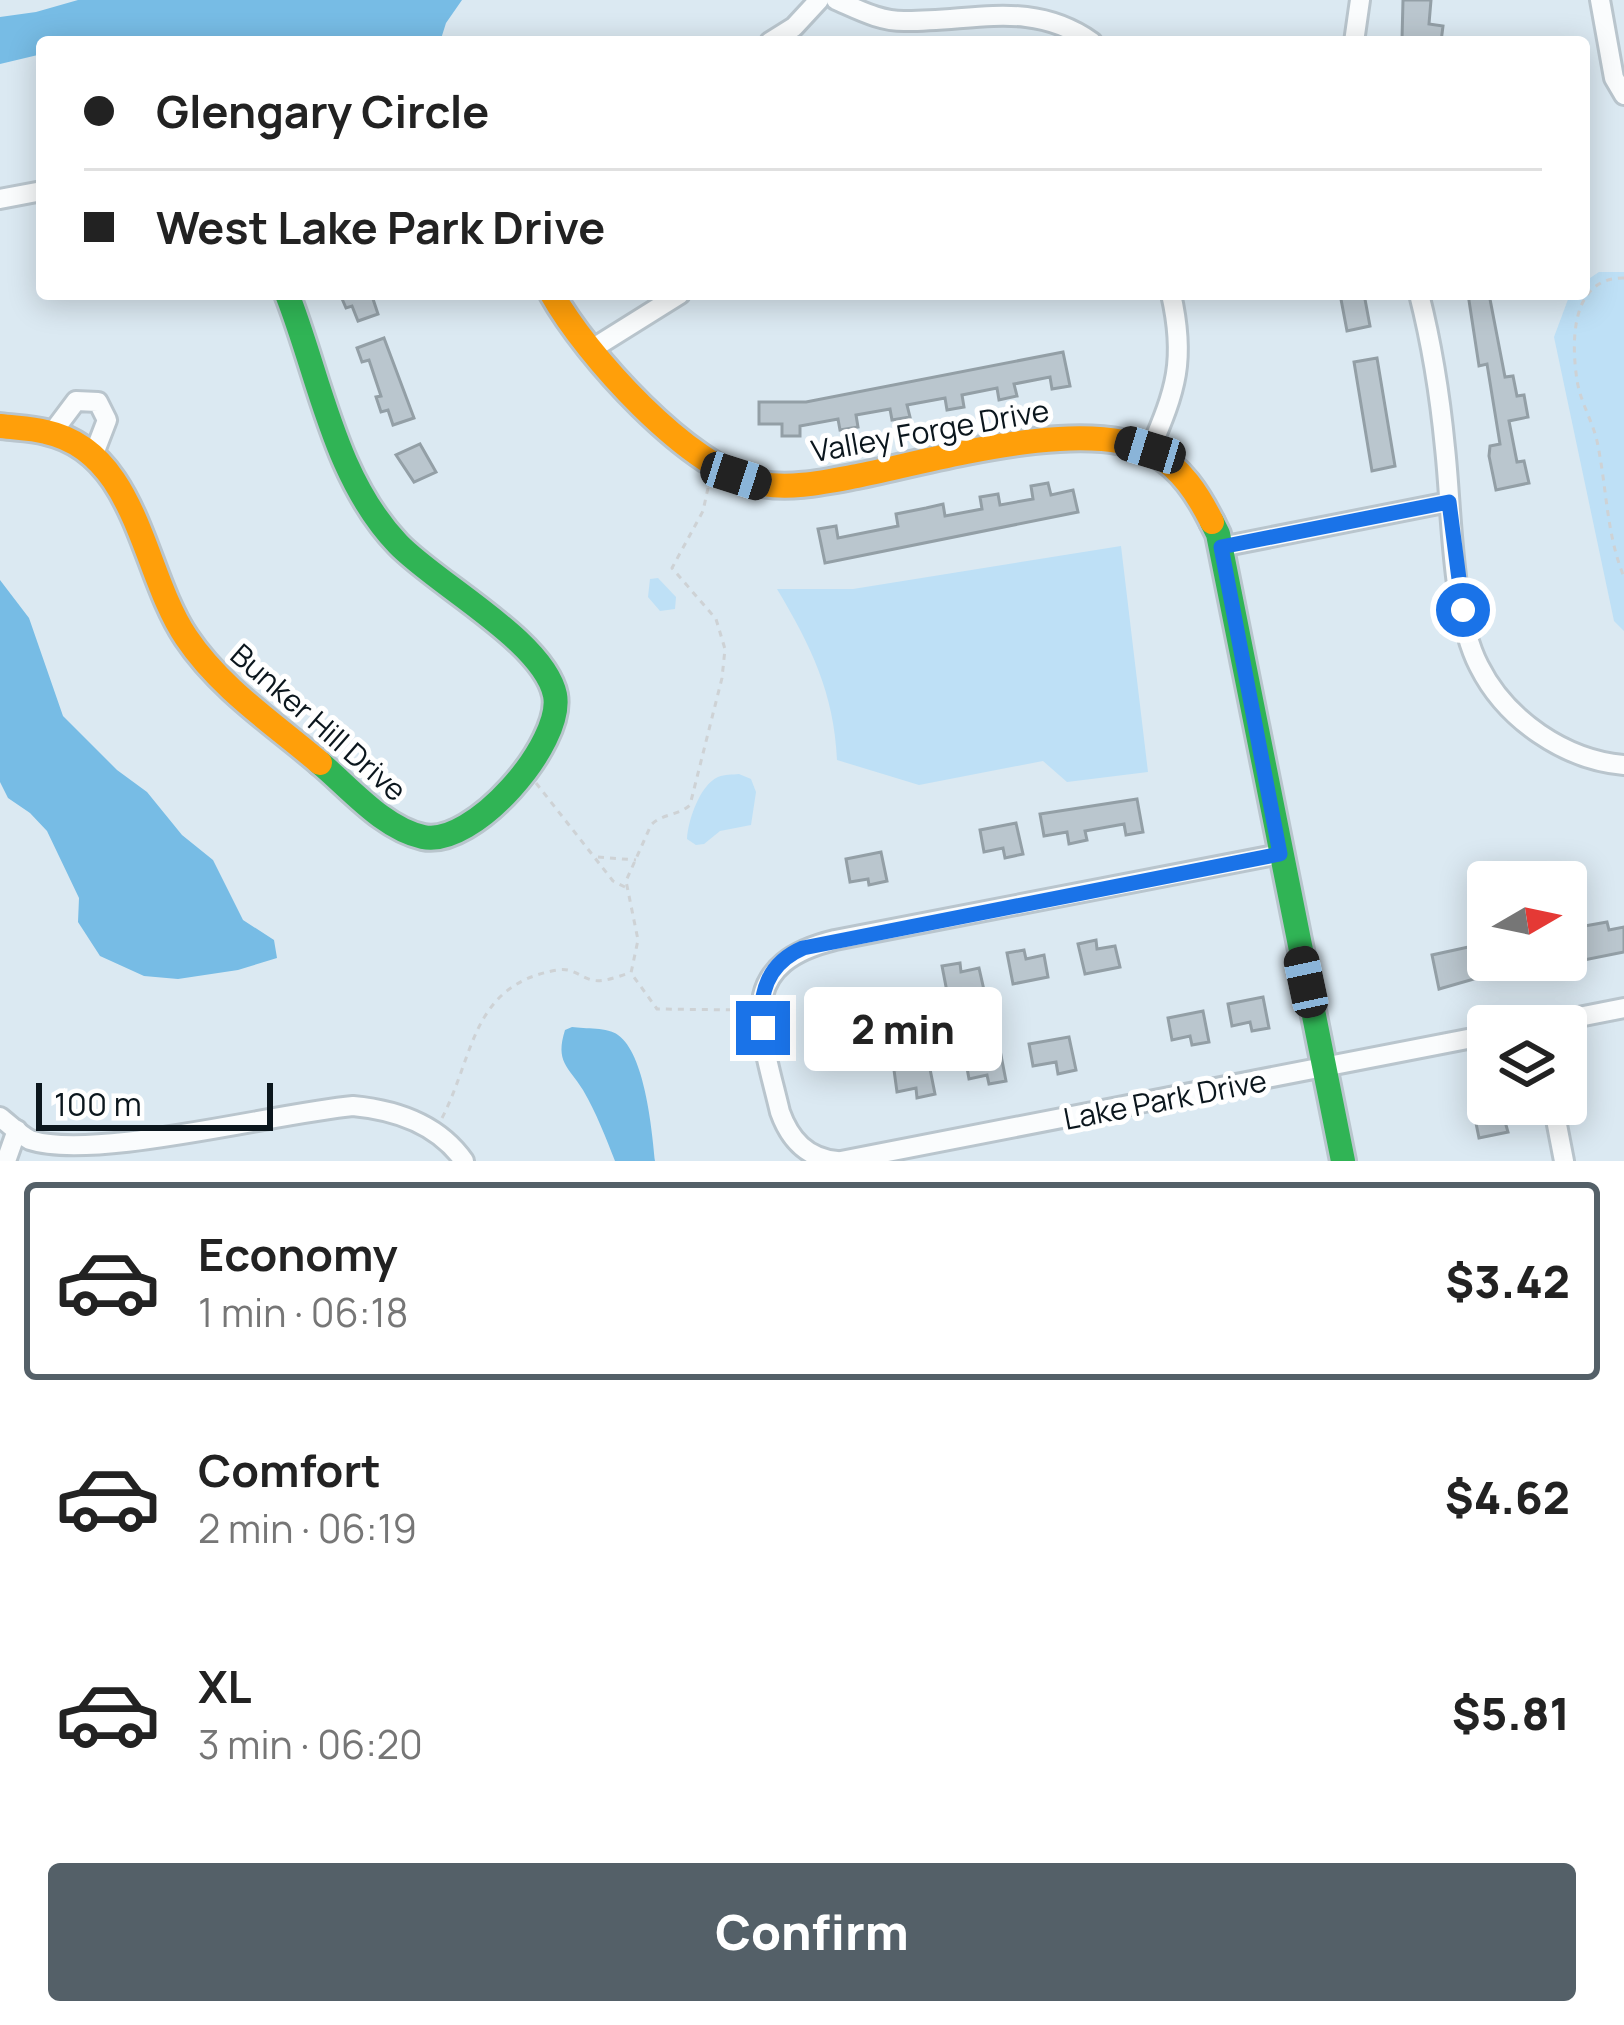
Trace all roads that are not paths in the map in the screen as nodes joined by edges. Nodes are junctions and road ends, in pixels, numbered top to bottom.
1 (819, 0) edge
2 (836, 0) edge
3 (1080, 0) edge
4 (1360, 0) edge
5 (1600, 0) edge
6 (1073, 21) junction
7 (779, 36) edge
8 (1087, 36) edge
9 (1355, 36) edge
10 (1624, 95) edge
11 (36, 191) edge
12 (0, 199) edge
13 (289, 300) edge
14 (557, 300) edge
15 (671, 300) edge
16 (1172, 300) edge
17 (1420, 300) edge
18 (592, 350) junction
19 (0, 426) edge
20 (52, 433) junction
21 (1150, 450) junction
22 (92, 459) junction
23 (1449, 502) junction
24 (1221, 547) junction
25 (1624, 765) edge
26 (1280, 854) junction
27 (1624, 1008) edge
28 (1587, 1016) edge
29 (1467, 1039) edge
30 (1324, 1067) junction
31 (0, 1117) edge
32 (1557, 1125) edge
33 (17, 1130) junction
34 (6, 1161) edge
35 (464, 1161) edge
36 (839, 1161) edge
37 (1343, 1161) edge
38 (1564, 1161) edge

1 - 7 street
2 - 6 street
3 - 6 street
4 - 9 street
5 - 10 street
6 - 8 street
11 - 12 street
13 - 22 street, Bunker Hill Drive
14 - 18 street, Valley Forge Drive
15 - 18 street
16 - 21 street
17 - 23 street
18 - 21 street, Valley Forge Drive
19 - 20 street, Bunker Hill Drive
20 - 22 street, Bunker Hill Drive
20 - 22 street
21 - 24 street, Valley Forge Drive
23 - 24 street
23 - 25 street
24 - 26 street, Valley Forge Drive
26 - 30 street, Valley Forge Drive
26 - 36 street, Lake Park Drive
27 - 28 street
29 - 30 street, Lake Park Drive
30 - 36 street, Lake Park Drive
30 - 37 street, Valley Forge Drive
31 - 33 street
32 - 38 street
33 - 34 street
33 - 35 street

